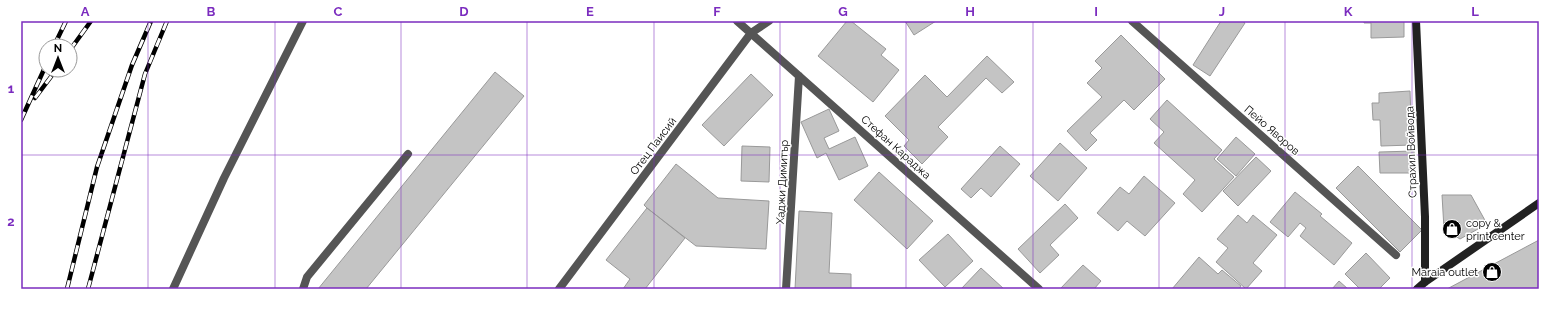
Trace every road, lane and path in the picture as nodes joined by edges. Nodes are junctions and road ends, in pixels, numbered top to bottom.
1 (303, 21) edge
2 (737, 21) edge
3 (769, 21) edge
4 (1132, 21) edge
5 (1416, 21) edge
6 (752, 34) junction
7 (799, 76) junction
8 (408, 154) dead end
9 (1539, 203) edge
10 (1396, 254) dead end
11 (1425, 282) junction
12 (173, 289) edge
13 (303, 289) edge
14 (559, 289) edge
15 (786, 289) edge
16 (1039, 289) edge
17 (1417, 289) edge

1 - 12 street
2 - 6 street, Стефан Караджа
3 - 6 street, Отец Паисий
4 - 10 street, Пейо Яворов
5 - 11 street, Страхил Войвода
6 - 7 street, Стефан Караджа
6 - 14 street, Отец Паисий
7 - 15 street, Хаджи Димитър
7 - 16 street, Стефан Караджа
8 - 13 street
9 - 11 street
11 - 17 street

